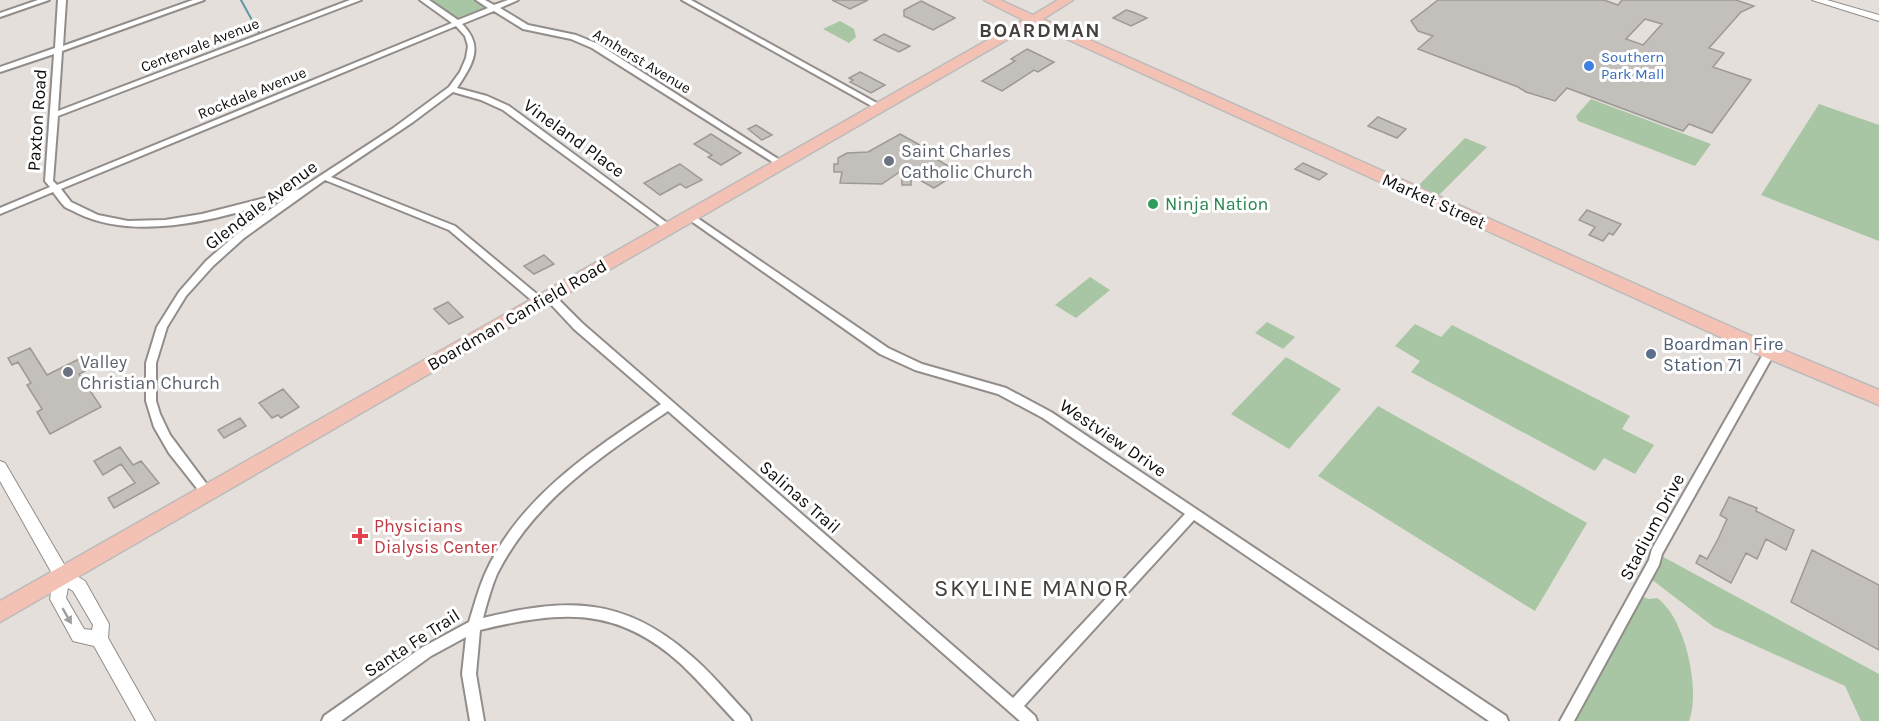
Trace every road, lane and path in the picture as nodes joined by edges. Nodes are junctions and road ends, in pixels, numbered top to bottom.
1 (45, 0) edge
2 (62, 0) edge
3 (200, 0) edge
4 (357, 0) edge
5 (424, 0) edge
6 (480, 0) edge
7 (514, 0) edge
8 (686, 0) edge
9 (990, 0) edge
10 (1067, 0) edge
11 (1074, 0) edge
12 (1817, 0) edge
13 (493, 9) junction
14 (0, 15) edge
15 (1879, 18) edge
16 (1035, 19) junction
17 (458, 23) junction
18 (1076, 38) junction
19 (58, 50) junction
20 (0, 70) edge
21 (452, 89) junction
22 (880, 107) junction
23 (54, 115) junction
24 (782, 164) junction
25 (324, 177) junction
26 (307, 187) junction
27 (53, 189) junction
28 (0, 211) edge
29 (690, 216) junction
30 (669, 228) junction
31 (545, 299) junction
32 (1770, 352) junction
33 (1879, 398) edge
34 (668, 405) junction
35 (0, 467) edge
36 (207, 493) junction
37 (1193, 513) junction
38 (62, 576) junction
39 (0, 612) edge
40 (474, 626) junction
41 (99, 639) junction
42 (1014, 706) junction
43 (146, 721) edge
44 (329, 721) edge
45 (477, 721) edge
46 (744, 721) edge
47 (1030, 721) edge
48 (1501, 721) edge
49 (1567, 721) edge

1 - 14 street
2 - 19 street, Paxton Road
3 - 19 street
4 - 23 street, Centervale Avenue
5 - 17 street, Glendale Avenue
6 - 13 street, Amherst Avenue
7 - 13 street, Rockdale Avenue
8 - 22 street
9 - 16 main road, Market Street
10 - 16 main road, Boardman Canfield Road
11 - 18 main road
12 - 15 street
13 - 17 street, Rockdale Avenue
13 - 24 street, Amherst Avenue
16 - 18 main road, Market Street
16 - 22 main road, Boardman Canfield Road
17 - 21 street, Glendale Avenue
17 - 27 street, Rockdale Avenue
18 - 32 main road, Market Street
19 - 20 street
19 - 23 street, Paxton Road
21 - 25 street, Glendale Avenue
21 - 30 street, Vineland Place
22 - 24 main road, Boardman Canfield Road
23 - 27 street, Paxton Road
24 - 29 main road, Boardman Canfield Road
25 - 26 street, Glendale Avenue
25 - 31 street, Salinas Trail
26 - 27 street, Paxton Road
26 - 36 street, Glendale Avenue
27 - 28 street, Rockdale Avenue
29 - 30 main road, Boardman Canfield Road
29 - 37 street, Westview Drive
30 - 31 main road, Boardman Canfield Road
31 - 34 street, Salinas Trail
31 - 36 main road, Boardman Canfield Road
32 - 33 main road, Market Street
32 - 49 street, Stadium Drive
34 - 40 street, Santa Fe Trail
34 - 42 street, Salinas Trail
35 - 38 street
36 - 38 main road, Boardman Canfield Road
37 - 42 street
37 - 48 street, Westview Drive
38 - 39 main road, Boardman Canfield Road
38 - 41 street
38 -> 41 street
40 - 44 street, Santa Fe Trail
40 - 45 street
40 - 46 street
41 - 43 street
42 - 47 street, Salinas Trail

